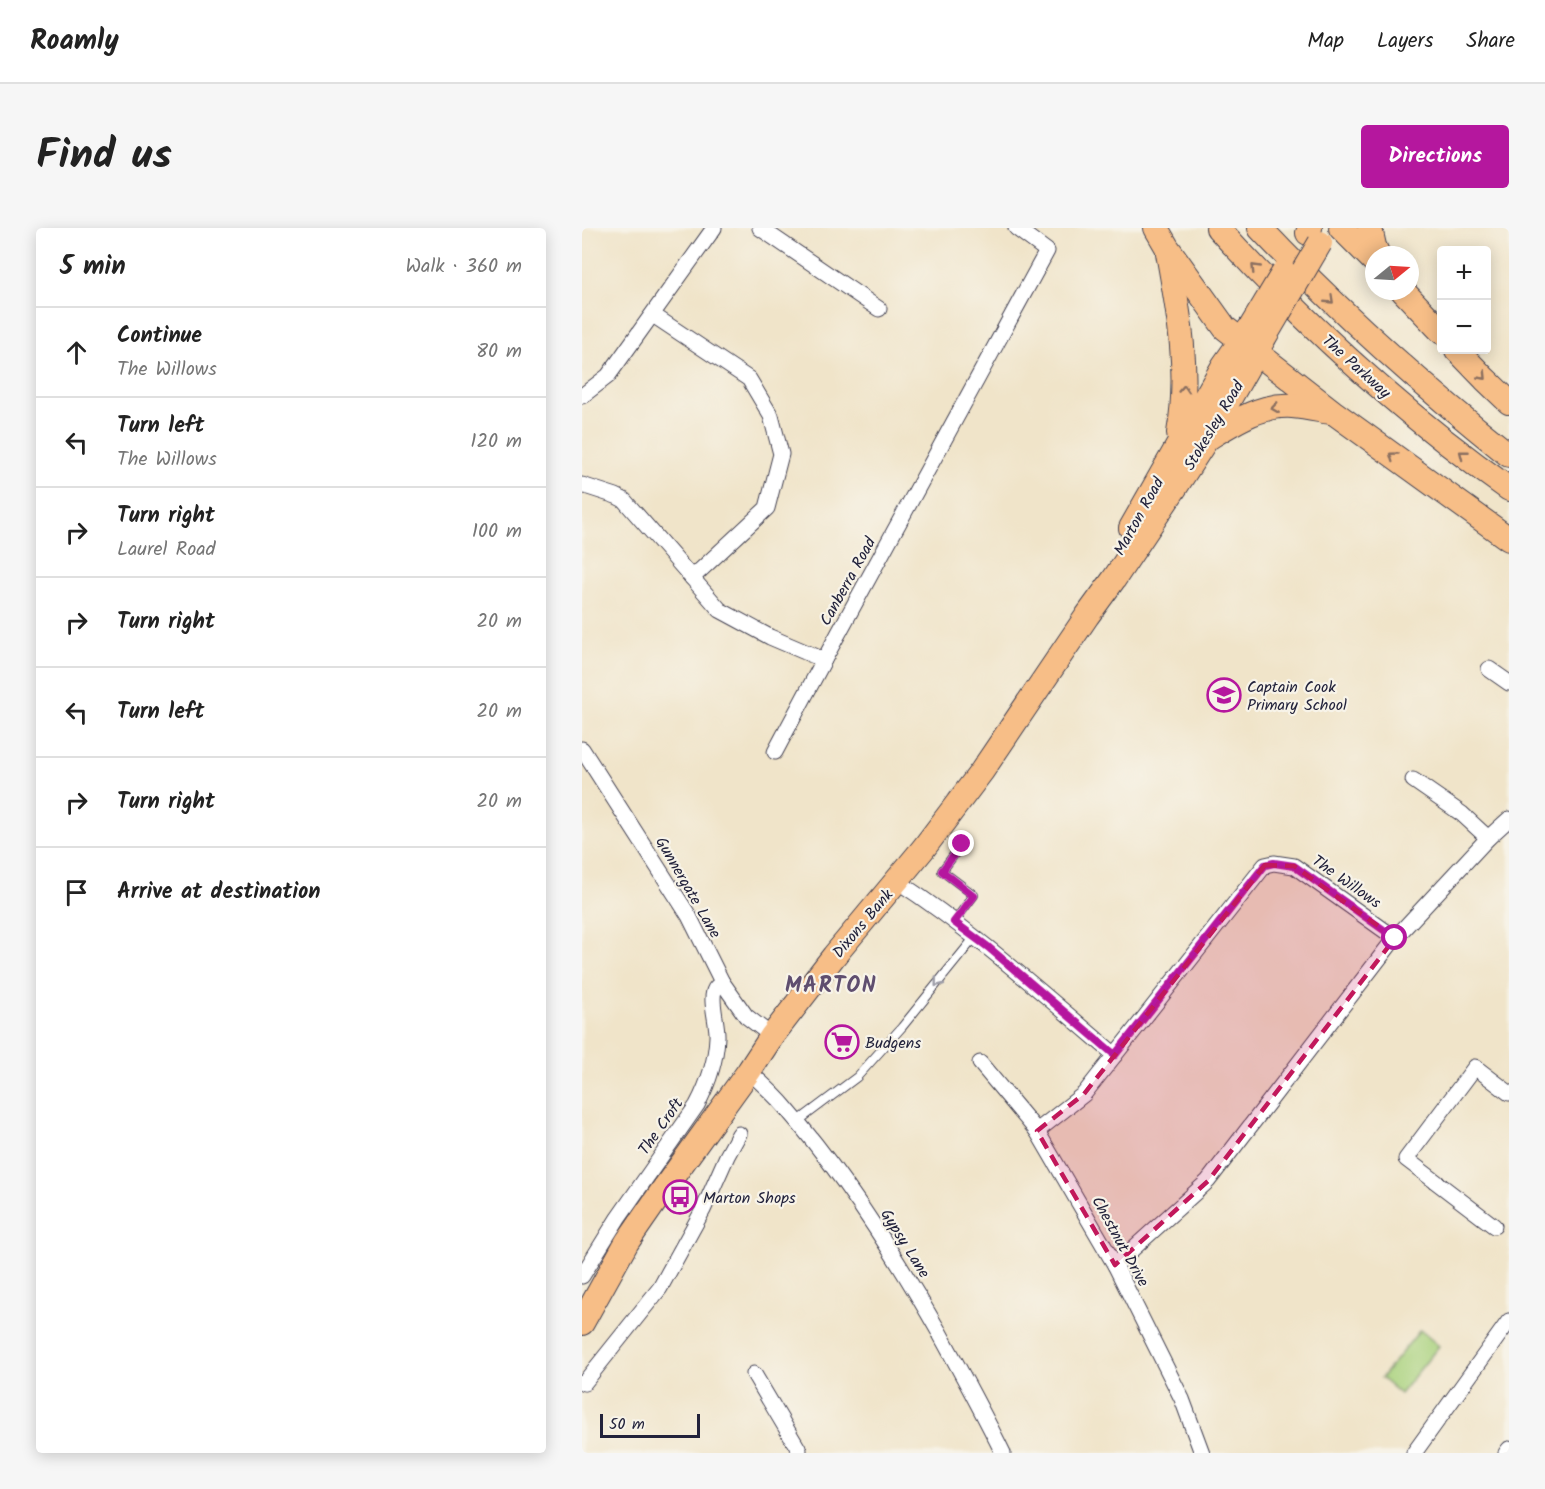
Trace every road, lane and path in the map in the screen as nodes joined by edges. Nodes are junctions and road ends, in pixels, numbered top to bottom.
1 (714, 228) edge
2 (760, 228) edge
3 (1016, 228) edge
4 (1218, 228) edge
5 (1260, 228) edge
6 (1341, 228) edge
7 (1371, 228) edge
8 (1317, 233) edge
9 (1162, 238) edge
10 (1374, 246) edge
11 (1365, 252) edge
12 (1412, 300) edge
13 (879, 309) dead end
14 (653, 315) junction
15 (1437, 327) edge
16 (1253, 340) junction
17 (1461, 354) edge
18 (582, 396) edge
19 (1509, 402) edge
20 (1333, 412) junction
21 (1206, 440) junction
22 (1177, 447) junction
23 (1509, 455) edge
24 (1167, 483) junction
25 (582, 485) edge
26 (1509, 489) edge
27 (1509, 539) edge
28 (692, 578) junction
29 (1087, 616) joint
30 (824, 660) junction
31 (1489, 669) dead end
32 (1509, 683) edge
33 (582, 749) edge
34 (775, 752) dead end
35 (1413, 780) dead end
36 (1509, 819) edge
37 (1488, 838) junction
38 (962, 844) dead end
39 (897, 882) junction
40 (954, 922) junction
41 (975, 937) junction
42 (1395, 938) junction
43 (722, 982) junction
44 (772, 1036) junction
45 (1115, 1055) junction
46 (980, 1063) dead end
47 (750, 1071) junction
48 (1509, 1093) edge
49 (797, 1122) junction
50 (1037, 1131) junction
51 (732, 1136) dead end
52 (1494, 1226) dead end
53 (1115, 1264) junction
54 (582, 1276) edge
55 (1509, 1321) edge
56 (582, 1323) edge
57 (754, 1374) dead end
58 (582, 1382) edge
59 (1509, 1449) edge
60 (798, 1452) edge
61 (1003, 1453) edge
62 (1202, 1453) edge
63 (1414, 1453) edge
64 (1506, 1453) edge

1 - 14 street
2 - 13 street
3 - 30 street, Canberra Road
26 -> 4 main road, The Parkway
5 -> 23 main road, The Parkway
6 - 11 main road
7 - 10 main road
8 - 16 main road, Stokesley Road, bridge
9 - 16 main road
22 -> 9 main road
12 - 15 main road
14 - 18 street
14 - 28 street
16 - 20 main road
16 - 21 main road, Stokesley Road
16 - 22 main road, Marton Road
17 -> 19 main road
20 -> 21 main road
27 -> 20 main road
21 - 24 main road, Stokesley Road
22 - 24 main road, Marton Road
24 - 29 main road, Marton Road
25 - 28 street
28 - 30 street
29 - 39 main road, Dixons Bank
30 - 34 street, Canberra Road
31 - 32 street
33 - 43 street, Gunnergate Lane
35 - 37 street
36 - 37 street
37 - 42 street
38 - 40 lane
39 - 40 street
39 - 44 main road, Dixons Bank
40 - 41 street
41 - 45 street
41 -> 49 lane
42 - 45 street, The Willows
42 - 53 street
43 - 44 street, Gunnergate Lane
43 - 54 street, The Croft
44 - 47 main road, Dixons Bank
45 - 50 street, The Willows
46 - 50 street, Chestnut Drive
47 - 49 street, Gypsy Lane
47 - 56 main road, Dixons Bank
48 - 52 street
49 - 61 street, Gypsy Lane
50 - 53 street, Chestnut Drive
51 - 58 street
53 - 62 street, Chestnut Drive
55 - 63 street
57 - 60 street
59 - 64 street

